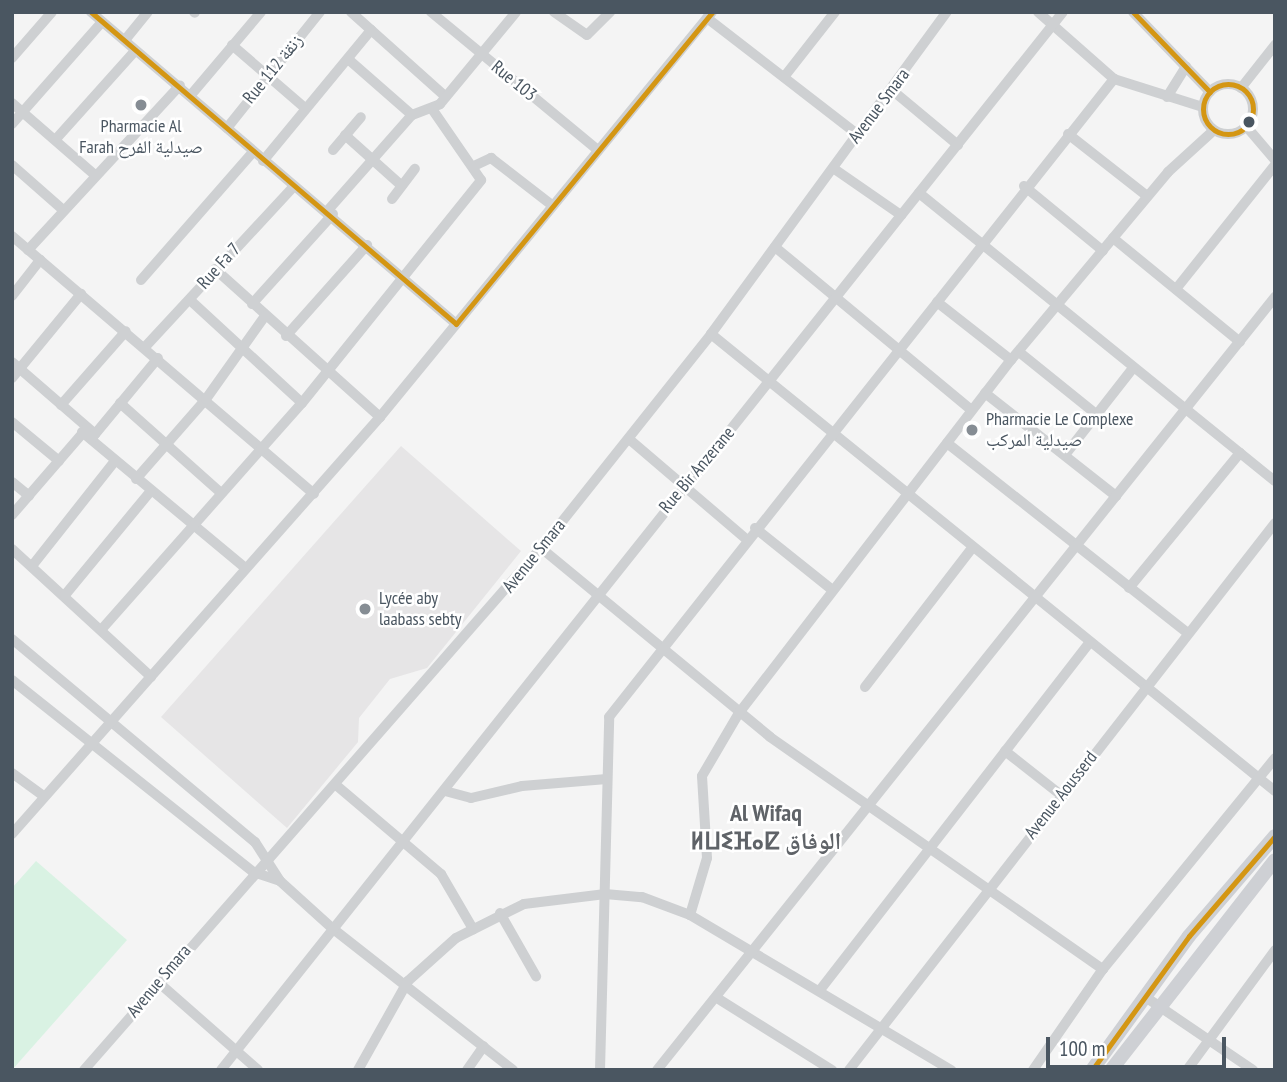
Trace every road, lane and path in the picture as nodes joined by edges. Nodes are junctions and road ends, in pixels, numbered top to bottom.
1 (52, 12) edge
2 (91, 12) edge
3 (148, 12) edge
4 (261, 12) edge
5 (320, 12) edge
6 (351, 12) edge
7 (430, 12) edge
8 (516, 12) edge
9 (554, 12) edge
10 (610, 12) edge
11 (835, 12) edge
12 (947, 12) edge
13 (1038, 12) edge
14 (1063, 12) edge
15 (1133, 12) edge
16 (709, 15) edge
17 (444, 17) edge
18 (102, 22) junction
19 (1053, 24) junction
20 (371, 30) junction
21 (124, 40) junction
22 (232, 45) junction
23 (1275, 45) edge
24 (135, 51) junction
25 (483, 56) junction
26 (12, 58) edge
27 (348, 59) junction
28 (1186, 66) junction
29 (266, 75) junction
30 (784, 77) junction
31 (1114, 79) junction
32 (180, 85) junction
33 (1241, 88) junction
34 (892, 90) junction
35 (1210, 93) junction
36 (190, 96) junction
37 (446, 97) junction
38 (1167, 97) junction
39 (12, 103) edge
40 (1203, 107) junction
41 (305, 108) junction
42 (432, 109) junction
43 (24, 112) junction
44 (412, 115) junction
45 (361, 117) dead end
46 (12, 124) edge
47 (1246, 126) junction
48 (227, 128) junction
49 (1214, 130) junction
50 (857, 134) junction
51 (1068, 134) junction
52 (345, 135) junction
53 (56, 139) junction
54 (958, 145) junction
55 (598, 149) junction
56 (333, 150) dead end
57 (254, 151) junction
58 (374, 159) junction
59 (262, 161) junction
60 (1275, 163) edge
61 (476, 164) junction
62 (12, 165) edge
63 (833, 168) junction
64 (415, 169) dead end
65 (96, 176) junction
66 (294, 186) junction
67 (402, 186) junction
68 (1024, 186) junction
69 (919, 193) junction
70 (1147, 196) junction
71 (391, 199) dead end
72 (553, 206) junction
73 (62, 209) junction
74 (331, 212) junction
75 (901, 215) junction
76 (12, 236) edge
77 (1113, 238) junction
78 (367, 245) junction
79 (979, 245) junction
80 (775, 247) junction
81 (28, 250) junction
82 (1103, 251) junction
83 (40, 260) junction
84 (215, 269) junction
85 (405, 278) junction
86 (141, 280) dead end
87 (1176, 289) junction
88 (81, 294) junction
89 (12, 296) edge
90 (837, 297) junction
91 (1275, 297) edge
92 (190, 300) junction
93 (937, 302) junction
94 (252, 304) junction
95 (1055, 308) junction
96 (265, 316) junction
97 (456, 324) junction
98 (126, 331) junction
99 (711, 334) junction
100 (286, 335) junction
101 (1240, 342) junction
102 (242, 346) junction
103 (145, 347) junction
104 (899, 348) junction
105 (1019, 352) junction
106 (158, 358) junction
107 (1011, 360) junction
108 (16, 365) edge
109 (1133, 368) junction
110 (327, 373) junction
111 (12, 378) edge
112 (770, 385) junction
113 (985, 393) junction
114 (206, 399) junction
115 (120, 403) junction
116 (302, 403) junction
117 (61, 405) junction
118 (971, 410) junction
119 (1186, 411) junction
120 (1096, 414) junction
121 (380, 417) junction
122 (12, 422) edge
123 (89, 433) junction
124 (832, 438) junction
125 (629, 439) junction
126 (947, 443) junction
127 (165, 445) junction
128 (260, 449) junction
129 (1240, 453) junction
130 (1065, 455) junction
131 (59, 461) junction
132 (115, 461) junction
133 (136, 479) junction
134 (1275, 481) edge
135 (12, 482) edge
136 (683, 484) junction
137 (150, 492) junction
138 (220, 492) junction
139 (314, 494) junction
140 (29, 496) junction
141 (1116, 496) junction
142 (904, 497) junction
143 (12, 515) edge
144 (1275, 523) edge
145 (191, 524) junction
146 (755, 527) junction
147 (746, 539) junction
148 (1075, 547) junction
149 (541, 548) junction
150 (972, 548) junction
151 (12, 549) edge
152 (32, 566) junction
153 (245, 568) junction
154 (1129, 588) junction
155 (830, 589) junction
156 (65, 595) junction
157 (596, 596) junction
158 (1034, 598) junction
159 (101, 630) junction
160 (1188, 633) junction
161 (12, 639) edge
162 (1089, 643) junction
163 (660, 647) junction
164 (151, 677) junction
165 (12, 680) edge
166 (865, 687) dead end
167 (1145, 688) junction
168 (739, 713) junction
169 (114, 722) junction
170 (93, 746) junction
171 (1005, 751) junction
172 (1275, 758) edge
173 (12, 773) edge
174 (607, 779) junction
175 (1259, 779) junction
176 (336, 785) junction
177 (445, 791) junction
178 (1275, 791) edge
179 (1061, 795) junction
180 (44, 796) junction
181 (868, 810) junction
182 (12, 834) edge
183 (1275, 836) edge
184 (404, 841) junction
185 (928, 850) junction
186 (269, 856) junction
187 (1275, 860) edge
188 (253, 872) junction
189 (280, 881) junction
190 (986, 891) junction
191 (605, 894) junction
192 (500, 913) junction
193 (690, 915) junction
194 (332, 928) junction
195 (473, 929) junction
196 (754, 950) junction
197 (1275, 950) edge
198 (1103, 969) junction
199 (536, 976) dead end
200 (408, 981) junction
201 (158, 982) junction
202 (820, 990) junction
203 (1144, 996) junction
204 (717, 998) junction
205 (1157, 1005) junction
206 (882, 1028) junction
207 (1206, 1039) junction
208 (484, 1046) junction
209 (235, 1052) junction
210 (84, 1070) edge
211 (221, 1070) edge
212 (258, 1070) edge
213 (358, 1070) edge
214 (467, 1070) edge
215 (513, 1070) edge
216 (600, 1070) edge
217 (657, 1070) edge
218 (832, 1070) edge
219 (849, 1070) edge
220 (951, 1070) edge
221 (1033, 1070) edge
222 (1092, 1070) edge
223 (1111, 1070) edge
224 (1187, 1070) edge
225 (1253, 1070) edge

1 - 26 street
2 - 18 street
3 - 21 street
4 - 22 street
5 - 29 street, Rue 112 زنقة
6 - 20 street
7 - 17 street, Rue 103
8 - 25 street
9 - 10 street
11 - 30 street
12 - 34 street, Avenue Smara
13 - 19 street
14 - 19 street, Rue Bir Anzerane
15 - 28 street
16 - 30 street
16 - 55 street
17 - 25 street, Rue 103
18 - 21 street
18 - 43 street
19 - 31 street
19 - 54 street, Rue Bir Anzerane
20 - 27 street
20 - 37 street
21 - 24 street
22 - 29 street
22 - 36 street
23 - 33 street
24 - 32 street
24 - 53 street
25 - 37 street
25 - 55 street, Rue 103
27 - 41 street
27 - 44 street
28 - 35 street
28 - 38 street
29 - 41 street
29 - 48 street, Rue 112 زنقة
30 - 50 street
31 - 38 street
31 - 51 street
32 - 36 street
32 - 65 street
33 - 35 street
33 - 47 street
34 - 50 street, Avenue Smara
34 - 54 street
35 - 40 street
36 - 48 street
37 - 42 street
38 - 40 street
39 - 43 street
40 - 49 street
41 - 59 street
42 - 44 street
42 - 61 street
43 - 46 street
43 - 53 street
44 - 58 street
45 - 52 street
47 - 49 street
47 - 60 street
48 - 57 street
49 - 70 street
50 - 63 street, Avenue Smara
51 - 68 street
51 - 70 street
52 - 56 street
52 - 58 street
53 - 65 street
54 - 69 street, Rue Bir Anzerane
55 - 72 street
57 - 59 street
57 - 86 street
58 - 67 street
58 - 74 street
59 - 66 street
60 - 87 street
61 - 72 street
61 - 85 street
62 - 73 street
63 - 75 street
63 - 80 street, Avenue Smara
64 - 67 street
65 - 73 street
66 - 74 street
66 - 84 street, Rue Fa 7
67 - 71 street
68 - 79 street
68 - 82 street
69 - 75 street, Rue Bir Anzerane
69 - 79 street
70 - 77 street
72 - 97 street
73 - 81 street
74 - 78 street
74 - 94 street
75 - 90 street, Rue Bir Anzerane
76 - 81 street
77 - 82 street
77 - 87 street
78 - 85 street
78 - 100 street
79 - 93 street
79 - 95 street
80 - 90 street
80 - 99 street, Avenue Smara
81 - 83 street
82 - 95 street
83 - 88 street
83 - 89 street
84 - 92 street, Rue Fa 7
84 - 94 street
85 - 97 street
85 - 110 street
87 - 101 street
88 - 98 street
88 - 108 street
90 - 104 street
90 - 112 street, Rue Bir Anzerane
91 - 101 street
92 - 102 street
92 - 103 street, Rue Fa 7
93 - 104 street
93 - 107 street
94 - 96 street
95 - 105 street
95 - 109 street
96 - 100 street
96 - 102 street
97 - 121 street
98 - 103 street
98 - 117 street
99 - 112 street
99 - 125 street, Avenue Smara
100 - 110 street
101 - 119 street
102 - 114 street
102 - 116 street
103 - 106 street
104 - 118 street
104 - 124 street
105 - 107 street
105 - 120 street
106 - 114 street
106 - 115 street
107 - 113 street
108 - 111 street
108 - 117 street
109 - 119 street
109 - 120 street
110 - 116 street
110 - 121 street
112 - 124 street
112 - 136 street, Rue Bir Anzerane
113 - 118 street
113 - 130 street
114 - 127 street
114 - 128 street
115 - 123 street
115 - 127 street
116 - 128 street
117 - 123 street
118 - 126 street
119 - 129 street
119 - 141 street
120 - 130 street
121 - 139 street
122 - 131 street
123 - 131 street
123 - 132 street
124 - 142 street
124 - 146 street
125 - 136 street
125 - 149 street, Avenue Smara
126 - 142 street
126 - 148 street
127 - 133 street
127 - 138 street
128 - 138 street
128 - 139 street
129 - 134 street
129 - 154 street
130 - 141 street
131 - 140 street
132 - 133 street
132 - 152 street
133 - 137 street
135 - 140 street
136 - 147 street
136 - 157 street, Rue Bir Anzerane
137 - 145 street
137 - 156 street
138 - 145 street
139 - 153 street
140 - 143 street
141 - 148 street
142 - 150 street
142 - 155 street
144 - 160 street, Avenue Aousserd
145 - 153 street
145 - 159 street
146 - 147 street
146 - 155 street
147 - 163 street
148 - 154 street
148 - 158 street
149 - 157 street
149 - 176 street, Avenue Smara
150 - 158 street
150 - 166 street
151 - 152 street
152 - 156 street
153 - 164 street
154 - 160 street
155 - 168 street
156 - 159 street
157 - 163 street
157 - 177 street, Rue Bir Anzerane
158 - 162 street
158 - 181 street
159 - 164 street
160 - 167 street, Avenue Aousserd
161 - 169 street
162 - 167 street
162 - 171 street
163 - 168 street
163 - 174 street
164 - 169 street
165 - 170 street
167 - 175 street
167 - 179 street, Avenue Aousserd
168 - 181 street
168 - 193 street
169 - 170 street
169 - 186 street
170 - 180 street
170 - 188 street
171 - 179 street
171 - 185 street
172 - 175 street
173 - 180 street
174 - 177 street
174 - 191 street
175 - 178 street
175 - 198 street
176 - 184 street
176 - 186 street, Avenue Smara
177 - 184 street, Rue Bir Anzerane
179 - 190 street, Avenue Aousserd
180 - 182 street
181 - 185 street
181 - 196 street
183 - 203 street
184 - 194 street, Rue Bir Anzerane
184 - 195 street
185 - 190 street
185 - 202 street
186 - 188 street, Avenue Smara
186 - 189 street
187 - 205 street
188 - 189 street
188 - 201 street, Avenue Smara
189 - 194 street
190 - 198 street
190 - 206 street, Avenue Aousserd
191 - 192 street
191 - 193 street
191 - 216 street
192 - 195 street
192 - 199 street
193 - 196 street
194 - 200 street
194 - 209 street, Rue Bir Anzerane
195 - 200 street
196 - 202 street
196 - 204 street
197 - 207 street
198 - 221 street
200 - 208 street
200 - 213 street
201 - 209 street
201 - 210 street, Avenue Smara
202 - 206 street
203 - 205 street
203 - 222 street
204 - 217 street
204 - 218 street
205 - 207 street
205 - 223 street
206 - 219 street, Avenue Aousserd
206 - 220 street
207 - 224 street
207 - 225 street
208 - 214 street
208 - 215 street
209 - 211 street, Rue Bir Anzerane
209 - 212 street

